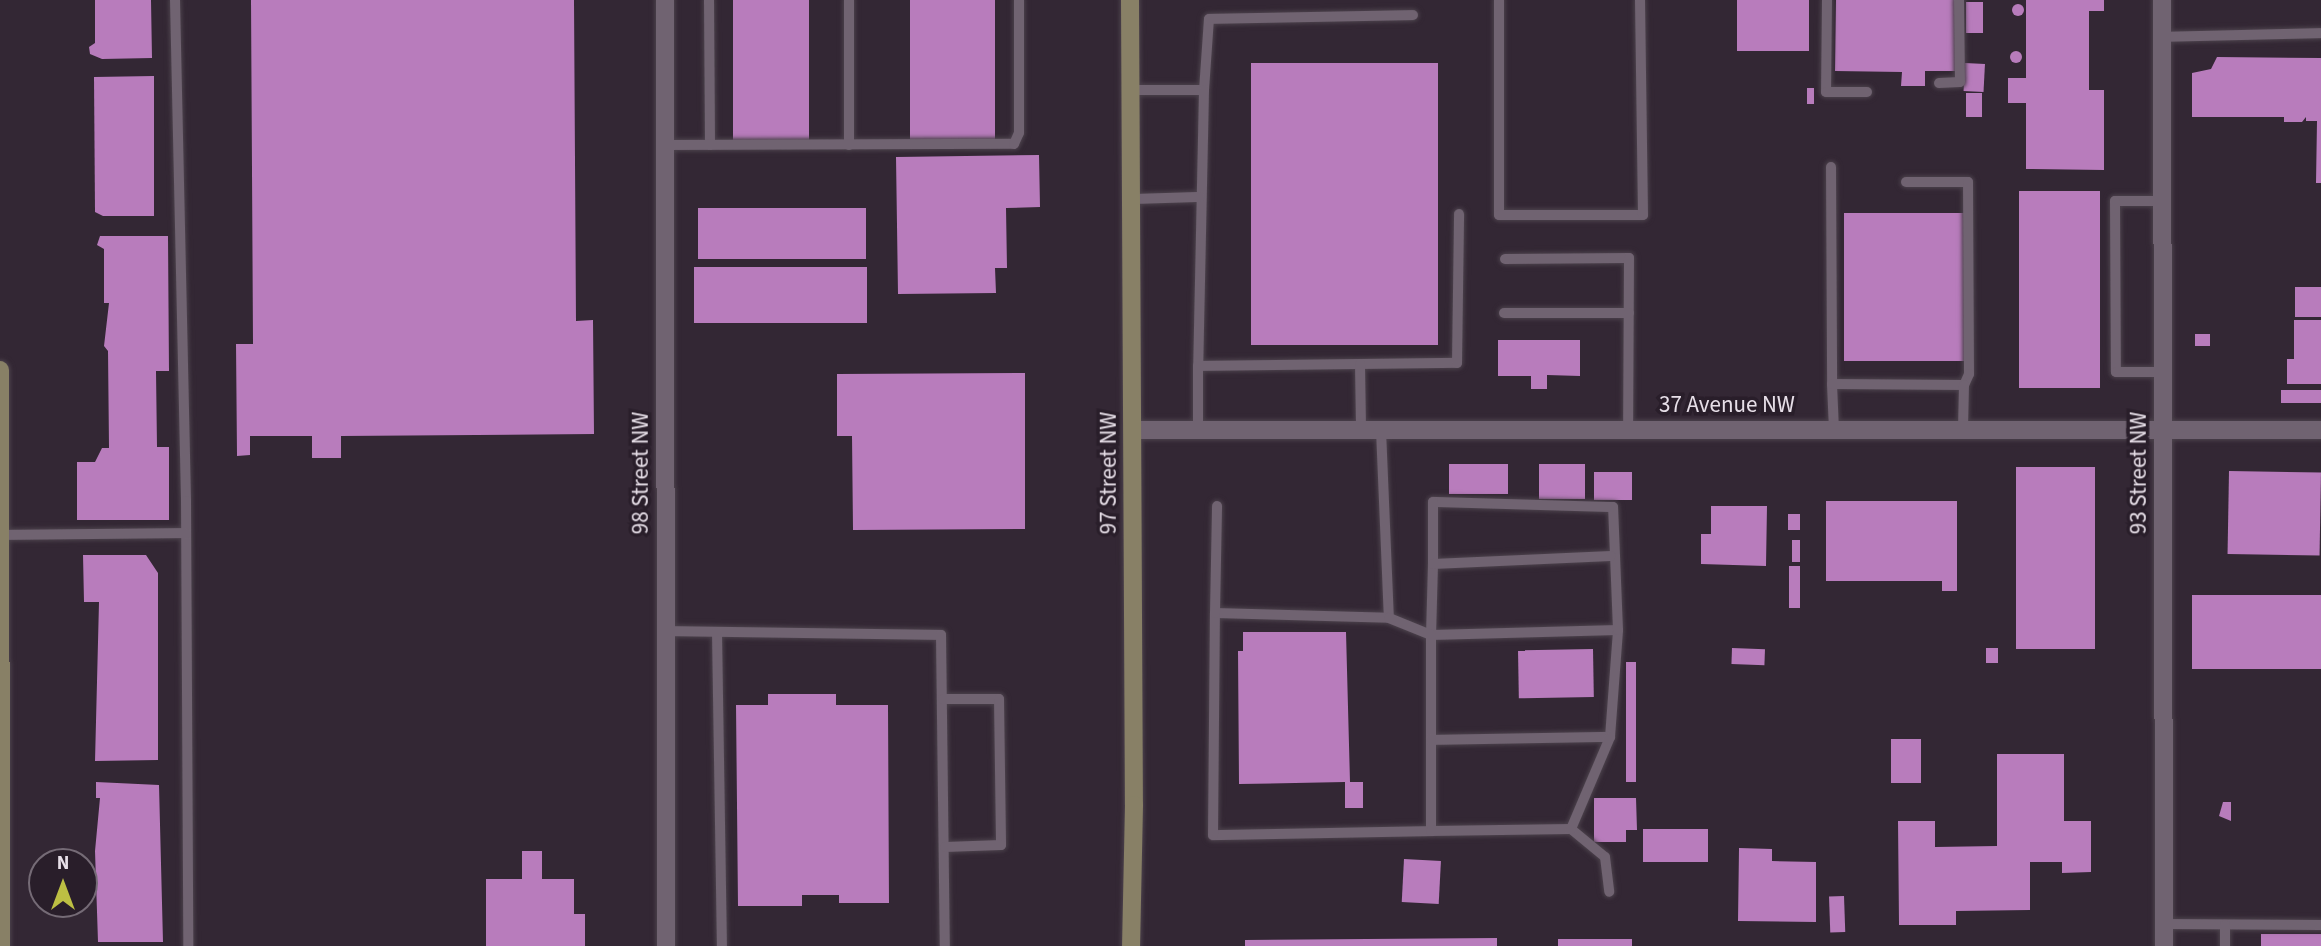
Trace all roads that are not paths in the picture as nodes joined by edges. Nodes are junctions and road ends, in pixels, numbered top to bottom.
1 (175, 0) edge
2 (665, 0) edge
3 (709, 0) edge
4 (849, 0) edge
5 (1020, 0) edge
6 (1130, 0) edge
7 (1499, 0) edge
8 (1640, 0) edge
9 (1827, 0) edge
10 (1959, 0) edge
11 (2162, 0) edge
12 (1413, 15) dead end
13 (2321, 33) edge
14 (2162, 37) junction
15 (1939, 83) dead end
16 (1204, 89) junction
17 (1131, 90) junction
18 (1867, 92) dead end
19 (665, 145) junction
20 (710, 145) junction
21 (849, 145) junction
22 (1831, 167) dead end
23 (1906, 182) dead end
24 (1200, 197) junction
25 (1132, 199) junction
26 (2162, 201) junction
27 (1459, 214) dead end
28 (1505, 259) dead end
29 (1504, 313) dead end
30 (1629, 313) junction
31 (1360, 365) junction
32 (1198, 366) junction
33 (0, 370) edge
34 (2164, 372) junction
35 (1832, 384) junction
36 (1964, 385) junction
37 (1133, 430) junction
38 (1198, 430) junction
39 (1361, 430) junction
40 (1381, 430) junction
41 (1628, 430) junction
42 (1834, 430) junction
43 (1963, 430) junction
44 (2164, 430) junction
45 (2321, 430) edge
46 (1217, 506) dead end
47 (186, 533) junction
48 (0, 535) edge
49 (1611, 556) junction
50 (1433, 564) junction
51 (1215, 613) junction
52 (1389, 618) junction
53 (1618, 630) junction
54 (666, 631) junction
55 (717, 632) junction
56 (1431, 635) junction
57 (943, 699) junction
58 (1610, 737) junction
59 (1431, 740) junction
60 (1571, 829) junction
61 (1431, 831) junction
62 (945, 847) junction
63 (1609, 892) dead end
64 (2164, 924) junction
65 (2225, 925) junction
66 (2321, 925) edge
67 (1, 946) edge
68 (187, 946) edge
69 (666, 946) edge
70 (722, 946) edge
71 (945, 946) edge
72 (1130, 946) edge
73 (2164, 946) edge
74 (2225, 946) edge

1 - 47 lane
2 - 19 street, 98 Street NW
3 - 20 lane
4 - 21 lane
5 - 21 lane
6 - 17 street, 97 Street NW
7 - 8 lane
9 - 18 lane
10 - 15 lane
11 - 14 street, 93 Street NW
12 - 16 lane
13 - 14 lane
14 - 26 street, 93 Street NW
16 - 17 lane
16 - 24 lane
17 - 25 street, 97 Street NW
19 - 20 lane
19 - 54 street, 98 Street NW
20 - 21 lane
22 - 35 lane
23 - 36 lane
24 - 25 lane
24 - 32 lane
25 - 37 street, 97 Street NW
26 - 34 street, 93 Street NW
26 - 34 lane
27 - 31 lane
28 - 30 lane
29 - 30 lane
30 - 41 lane
31 - 32 lane
31 - 39 lane
32 - 38 lane
33 - 48 street
34 - 44 street, 93 Street NW
35 - 36 lane
35 - 42 lane
36 - 43 lane
37 - 38 street, 37 Avenue NW
37 - 72 street, 97 Street NW
38 - 39 street, 37 Avenue NW
39 - 40 street, 37 Avenue NW
40 - 41 street, 37 Avenue NW
40 - 52 lane
41 - 42 street, 37 Avenue NW
42 - 43 street, 37 Avenue NW
43 - 44 street, 37 Avenue NW
44 - 45 street, 37 Avenue NW
44 - 64 street, 93 Street NW
46 - 51 lane
47 - 48 lane
47 - 68 lane
48 - 67 street
49 - 50 lane
49 - 50 lane
49 - 53 lane
50 - 56 lane
51 - 52 lane
51 - 61 lane
52 - 56 lane
53 - 56 lane
53 - 58 lane
54 - 55 lane
54 - 69 street, 98 Street NW
55 - 57 lane
55 - 70 lane
56 - 59 lane
57 - 62 lane
57 - 62 lane
58 - 59 lane
58 - 60 lane
59 - 61 lane
60 - 61 lane
60 - 63 lane
62 - 71 lane
64 - 65 lane
64 - 73 street, 93 Street NW
65 - 66 lane
65 - 74 lane

